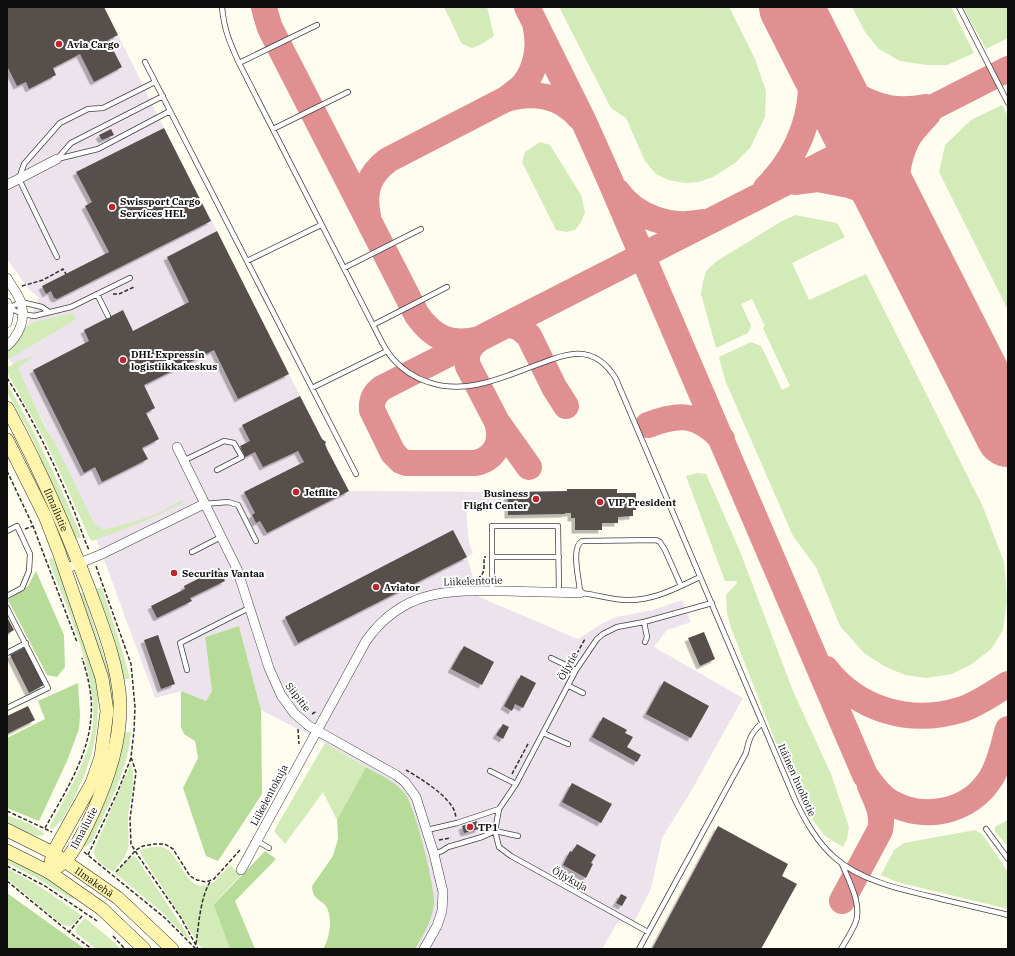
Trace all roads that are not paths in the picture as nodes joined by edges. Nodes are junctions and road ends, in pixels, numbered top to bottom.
1 (222, 7) edge
2 (959, 7) edge
3 (317, 25) dead end
4 (145, 62) dead end
5 (239, 63) junction
6 (155, 82) junction
7 (348, 92) dead end
8 (163, 96) junction
9 (1008, 104) edge
10 (170, 111) junction
11 (272, 129) junction
12 (57, 160) junction
13 (19, 179) junction
14 (7, 185) edge
15 (321, 225) junction
16 (421, 229) dead end
17 (57, 257) dead end
18 (247, 261) junction
19 (344, 268) junction
20 (7, 278) edge
21 (130, 278) dead end
22 (447, 287) dead end
23 (97, 294) junction
24 (21, 302) junction
25 (8, 306) edge
26 (49, 312) junction
27 (23, 314) junction
28 (108, 316) dead end
29 (7, 323) edge
30 (373, 325) junction
31 (7, 346) edge
32 (387, 351) junction
33 (312, 388) junction
34 (7, 408) edge
35 (7, 440) edge
36 (177, 447) dead end
37 (183, 461) junction
38 (217, 470) dead end
39 (356, 474) dead end
40 (204, 504) junction
41 (7, 531) edge
42 (222, 537) junction
43 (256, 541) dead end
44 (192, 552) dead end
45 (492, 557) junction
46 (559, 557) junction
47 (79, 564) junction
48 (65, 569) junction
49 (700, 577) junction
50 (681, 586) junction
51 (492, 591) junction
52 (559, 592) junction
53 (580, 593) junction
54 (7, 596) edge
55 (712, 603) junction
56 (7, 608) edge
57 (249, 608) junction
58 (644, 622) junction
59 (645, 642) dead end
60 (26, 643) junction
61 (7, 653) edge
62 (551, 658) dead end
63 (187, 670) dead end
64 (576, 670) junction
65 (569, 686) junction
66 (583, 693) dead end
67 (7, 708) edge
68 (762, 723) junction
69 (316, 731) junction
70 (543, 733) junction
71 (568, 744) dead end
72 (490, 771) dead end
73 (516, 784) junction
74 (499, 809) junction
75 (986, 829) dead end
76 (7, 830) edge
77 (427, 830) junction
78 (495, 831) junction
79 (518, 836) dead end
80 (257, 841) junction
81 (269, 848) dead end
82 (7, 851) edge
83 (53, 854) junction
84 (434, 854) junction
85 (1008, 859) edge
86 (65, 861) junction
87 (842, 864) junction
88 (241, 870) dead end
89 (49, 872) junction
90 (1008, 915) edge
91 (648, 932) junction
92 (144, 949) edge
93 (172, 949) edge
94 (424, 949) edge
95 (639, 949) edge
96 (841, 949) edge

1 - 5 lane, Itäinen huoltotie
2 - 9 lane
3 - 5 lane
4 - 6 lane
5 - 11 lane, Itäinen huoltotie
6 - 8 lane
6 - 13 lane
7 - 11 lane
8 - 10 lane
8 - 12 lane
10 - 12 lane
10 - 18 lane
11 - 15 lane, Itäinen huoltotie
12 - 13 street
13 - 14 street
13 - 17 lane
15 - 18 lane
15 - 19 lane, Itäinen huoltotie
16 - 19 lane
18 - 33 lane
19 - 30 lane, Itäinen huoltotie
20 - 24 street
21 - 23 lane
22 - 30 lane
23 - 26 lane
23 - 28 lane
24 - 25 lane
24 - 26 lane
24 - 27 street
25 - 27 lane
25 - 29 street
26 - 27 lane
27 - 31 street
30 - 32 lane, Itäinen huoltotie
32 - 33 lane
32 - 49 lane, Itäinen huoltotie
33 - 39 lane
34 - 47 main road, Ilmailutie
35 - 48 main road, Ilmailutie
36 - 37 street, Siipitie
37 - 38 lane
37 - 40 street, Siipitie
40 - 42 street, Siipitie
40 - 43 lane
40 - 47 street
41 - 54 lane
42 - 44 lane
42 - 57 street, Siipitie
45 - 46 lane
45 - 46 lane
45 - 51 lane
46 - 52 lane
47 - 48 street
47 - 86 main road, Ilmailutie
48 - 83 main road, Ilmailutie
49 - 50 lane
49 - 55 lane, Itäinen huoltotie
50 - 53 lane
50 - 53 lane
51 - 52 street, Liikelentotie
51 - 69 street, Liikelentotie
52 - 53 street, Liikelentotie
55 - 58 lane, Öljytie
55 - 68 lane, Itäinen huoltotie
56 - 60 lane
57 - 63 lane
57 - 69 street, Siipitie
58 - 59 lane
58 - 64 lane, Öljytie
60 - 61 lane
60 - 67 lane
62 - 64 lane
64 - 65 lane, Öljytie
65 - 66 lane
65 - 70 lane, Öljytie
68 - 87 lane, Itäinen huoltotie
68 - 91 lane
69 - 77 street, Siipitie
69 - 80 street, Liikelentokuja
70 - 71 lane
70 - 73 lane, Öljytie
72 - 73 lane
73 - 74 lane, Öljytie
74 - 77 lane
74 - 78 lane, Öljytie
75 - 85 lane
76 - 83 main road, Ilmakehä
77 - 84 street
78 - 79 lane
78 - 84 lane
78 - 91 lane, Öljykuja
80 - 81 lane
80 - 88 street, Liikelentokuja
82 - 89 main road, Ilmakehä
83 - 86 main road, Ilmakehä
83 - 89 main road, Ilmailutie
84 - 94 street
86 - 89 main road, Ilmailutie
86 - 93 main road, Ilmakehä
87 - 90 lane, Itäinen huoltotie
87 - 96 lane
89 - 92 main road, Ilmakehä
91 - 95 lane

